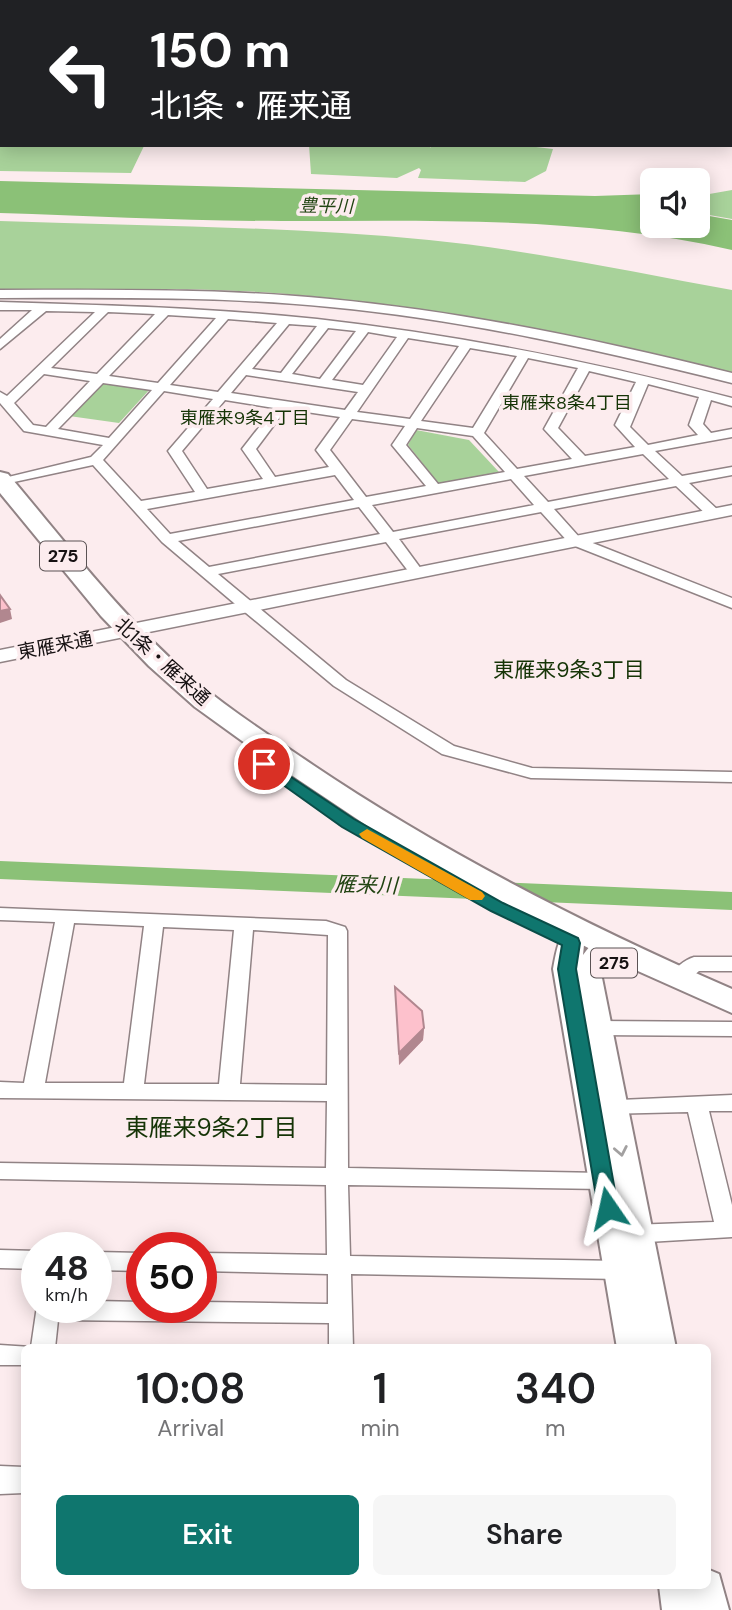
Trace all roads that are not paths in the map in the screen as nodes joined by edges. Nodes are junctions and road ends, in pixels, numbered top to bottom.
1 (0, 294) edge
2 (0, 306) edge
3 (43, 307) junction
4 (105, 309) junction
5 (165, 311) junction
6 (225, 315) junction
7 (286, 320) junction
8 (325, 324) junction
9 (0, 329) edge
10 (364, 329) junction
11 (17, 330) junction
12 (405, 334) junction
13 (467, 343) junction
14 (0, 345) edge
15 (525, 354) junction
16 (585, 366) junction
17 (42, 370) junction
18 (243, 371) junction
19 (284, 377) junction
20 (99, 378) junction
21 (732, 378) edge
22 (644, 379) junction
23 (324, 382) junction
24 (161, 387) junction
25 (366, 389) junction
26 (706, 395) junction
27 (222, 397) junction
28 (4, 399) edge
29 (732, 402) edge
30 (283, 405) junction
31 (348, 415) junction
32 (412, 424) junction
33 (48, 432) junction
34 (477, 433) junction
35 (732, 433) edge
36 (708, 438) junction
37 (111, 442) junction
38 (646, 450) junction
39 (96, 460) junction
40 (582, 461) junction
41 (338, 470) junction
42 (732, 471) edge
43 (514, 474) junction
44 (271, 481) junction
45 (679, 481) junction
46 (1, 488) edge
47 (435, 489) junction
48 (203, 494) junction
49 (363, 502) junction
50 (138, 506) junction
51 (545, 507) junction
52 (723, 512) edge
53 (390, 537) junction
54 (167, 539) junction
55 (575, 541) junction
56 (207, 572) junction
57 (417, 573) junction
58 (732, 603) edge
59 (247, 607) junction
60 (119, 633) junction
61 (0, 656) edge
62 (732, 777) edge
63 (0, 914) edge
64 (66, 916) junction
65 (154, 920) junction
66 (244, 924) junction
67 (588, 944) junction
68 (732, 964) edge
69 (678, 978) junction
70 (732, 1002) edge
71 (732, 1014) edge
72 (597, 1027) junction
73 (732, 1029) edge
74 (0, 1090) edge
75 (33, 1090) junction
76 (133, 1092) junction
77 (229, 1093) junction
78 (338, 1093) junction
79 (732, 1103) edge
80 (696, 1104) junction
81 (601, 1107) junction
82 (0, 1171) edge
83 (337, 1176) junction
84 (603, 1181) junction
85 (625, 1234) junction
86 (0, 1259) edge
87 (21, 1260) edge
88 (217, 1262) edge
89 (339, 1264) junction
90 (620, 1270) junction
91 (112, 1310) edge
92 (341, 1314) junction
93 (46, 1323) edge
94 (43, 1344) edge
95 (341, 1344) edge
96 (633, 1344) edge
97 (658, 1344) edge
98 (0, 1355) edge
99 (21, 1355) edge
100 (0, 1480) edge
101 (21, 1480) edge
102 (678, 1589) edge
103 (706, 1589) edge
104 (681, 1610) edge
105 (710, 1610) edge

1 - 21 street
2 - 3 street
3 - 4 street
3 - 11 street
4 - 5 street
4 - 17 street
5 - 6 street
5 - 20 street
6 - 7 street
6 - 24 street
7 - 8 street
7 - 18 street
8 - 10 street
8 - 19 street
9 - 11 street
10 - 12 street
10 - 23 street
11 - 14 street
12 - 13 street
12 - 25 street
13 - 15 street
13 - 32 street
15 - 16 street
15 - 34 street
16 - 22 street
16 - 40 street
17 - 20 street
17 - 28 street
18 - 19 street
18 - 27 street
19 - 23 street
20 - 24 street
20 - 33 street
22 - 26 street
22 - 38 street
23 - 25 street
24 - 27 street
24 - 37 street
25 - 31 street
26 - 29 street
26 - 36 street
27 - 30 street
27 - 48 street
28 - 33 street
30 - 31 street
30 - 44 street
31 - 32 street
31 - 41 street
32 - 34 street
32 - 47 street
33 - 37 street
34 - 43 street
35 - 36 street
36 - 38 street
37 - 39 street
38 - 40 street
38 - 45 street
39 - 46 street
39 - 50 street
40 - 43 street
41 - 44 street
41 - 49 street
42 - 45 street
43 - 47 street
43 - 51 street
44 - 48 street
45 - 51 street
45 - 52 street
46 - 60 highway, 北1条・雁来通 / 275
47 - 49 street
48 - 50 street
49 - 53 street
49 - 54 street
50 - 54 street
51 - 53 street
51 - 55 street
52 - 55 street, 東雁来通
53 - 56 street
53 - 57 street
54 - 56 street
55 - 57 street, 東雁来通
55 - 58 street
56 - 59 street
57 - 59 street, 東雁来通
59 - 60 street, 東雁来通
59 - 62 street
60 - 61 street, 東雁来通
60 - 67 highway, 北1条・雁来通 / 275
60 - 67 highway, 北1条・雁来通 / 275
63 - 64 street
64 - 65 street
64 - 75 street
65 - 66 street
65 - 76 street
66 - 77 street
66 - 78 street
67 - 69 highway, 北1条・雁来通 / 275
67 - 71 highway, 北1条・雁来通 / 275
67 - 72 main road
67 - 81 main road
68 - 69 street
69 - 70 highway, 北1条・雁来通 / 275
72 - 73 street
72 - 81 main road
74 - 75 street
75 - 76 street
76 - 77 street
77 - 78 street
78 - 83 street
79 - 80 street
80 - 81 street
80 - 85 street
81 - 84 main road
81 -> 85 main road
82 - 83 street
83 - 84 street
83 - 89 street
84 - 85 main road
85 - 90 main road
85 - 97 main road
86 - 87 street
88 - 89 street
89 - 90 street
89 - 92 street
90 - 96 main road
91 - 92 street
92 - 95 street
93 - 94 street
98 - 99 street
100 - 101 street
102 - 104 main road
103 - 105 main road

